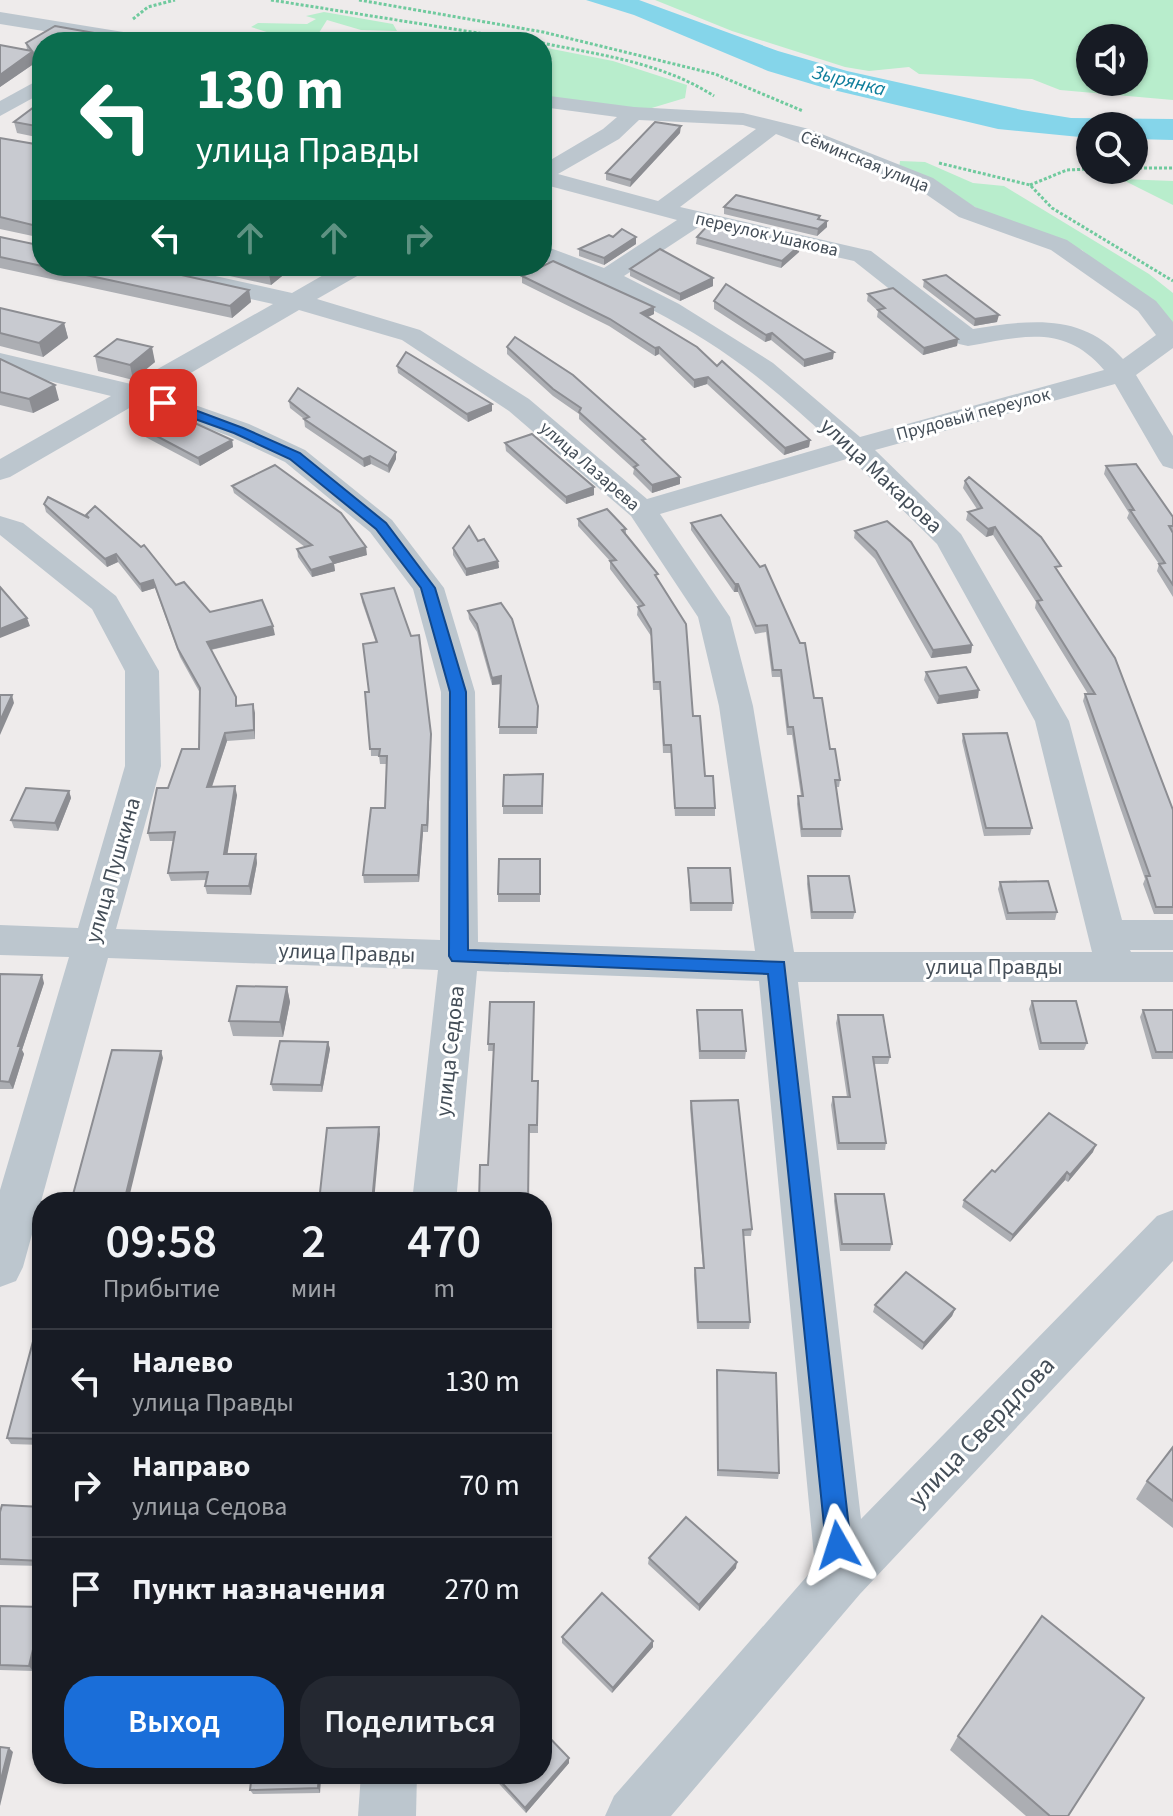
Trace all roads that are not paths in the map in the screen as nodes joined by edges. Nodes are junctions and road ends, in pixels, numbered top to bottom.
1 (0, 18) edge
2 (71, 32) edge
3 (14, 78) edge
4 (32, 82) edge
5 (32, 90) edge
6 (552, 102) edge
7 (0, 110) edge
8 (634, 113) junction
9 (773, 126) junction
10 (552, 170) edge
11 (552, 179) edge
12 (662, 209) junction
13 (696, 218) junction
14 (552, 256) edge
15 (182, 276) edge
16 (339, 276) edge
17 (606, 277) junction
18 (295, 301) junction
19 (0, 361) edge
20 (1120, 374) junction
21 (138, 394) junction
22 (855, 447) junction
23 (1173, 460) edge
24 (0, 471) edge
25 (642, 510) junction
26 (0, 525) edge
27 (1173, 935) edge
28 (0, 940) edge
29 (91, 942) junction
30 (1111, 950) junction
31 (459, 956) junction
32 (777, 967) junction
33 (1173, 967) edge
34 (435, 1192) edge
35 (1173, 1230) edge
36 (0, 1267) edge
37 (842, 1576) junction
38 (389, 1784) edge
39 (387, 1816) edge
40 (634, 1816) edge

1 - 2 street
3 - 4 street
5 - 7 street
6 - 8 street, Сёминская улица
8 - 9 street, Сёминская улица
8 - 10 street
9 - 12 street
9 - 20 street, Сёминская улица
11 - 12 street, переулок Ушакова
12 - 13 street, переулок Ушакова
13 - 17 street
13 - 20 street, переулок Ушакова
14 - 17 street, улица Макарова
15 - 18 street, улица Лазарева
16 - 18 street
17 - 22 street, улица Макарова
18 - 21 street
18 - 25 street, улица Лазарева
19 - 21 street, улица Седова
20 - 22 street, Прудовый переулок
20 - 23 street
21 - 24 street
21 - 31 street, улица Седова
22 - 25 street, Прудовый переулок
22 - 30 street, улица Макарова
25 - 32 street, улица Лазарева
26 - 29 street, улица Пушкина
27 - 30 street
28 - 29 street, улица Правды
29 - 31 street, улица Правды
29 - 36 street, улица Пушкина
30 - 32 street, улица Правды
30 - 33 street, улица Правды
31 - 32 street, улица Правды
31 - 34 street, улица Седова
32 - 37 street, улица Лазарева
35 - 37 street, улица Свердлова
37 - 40 street, улица Свердлова
38 - 39 street

